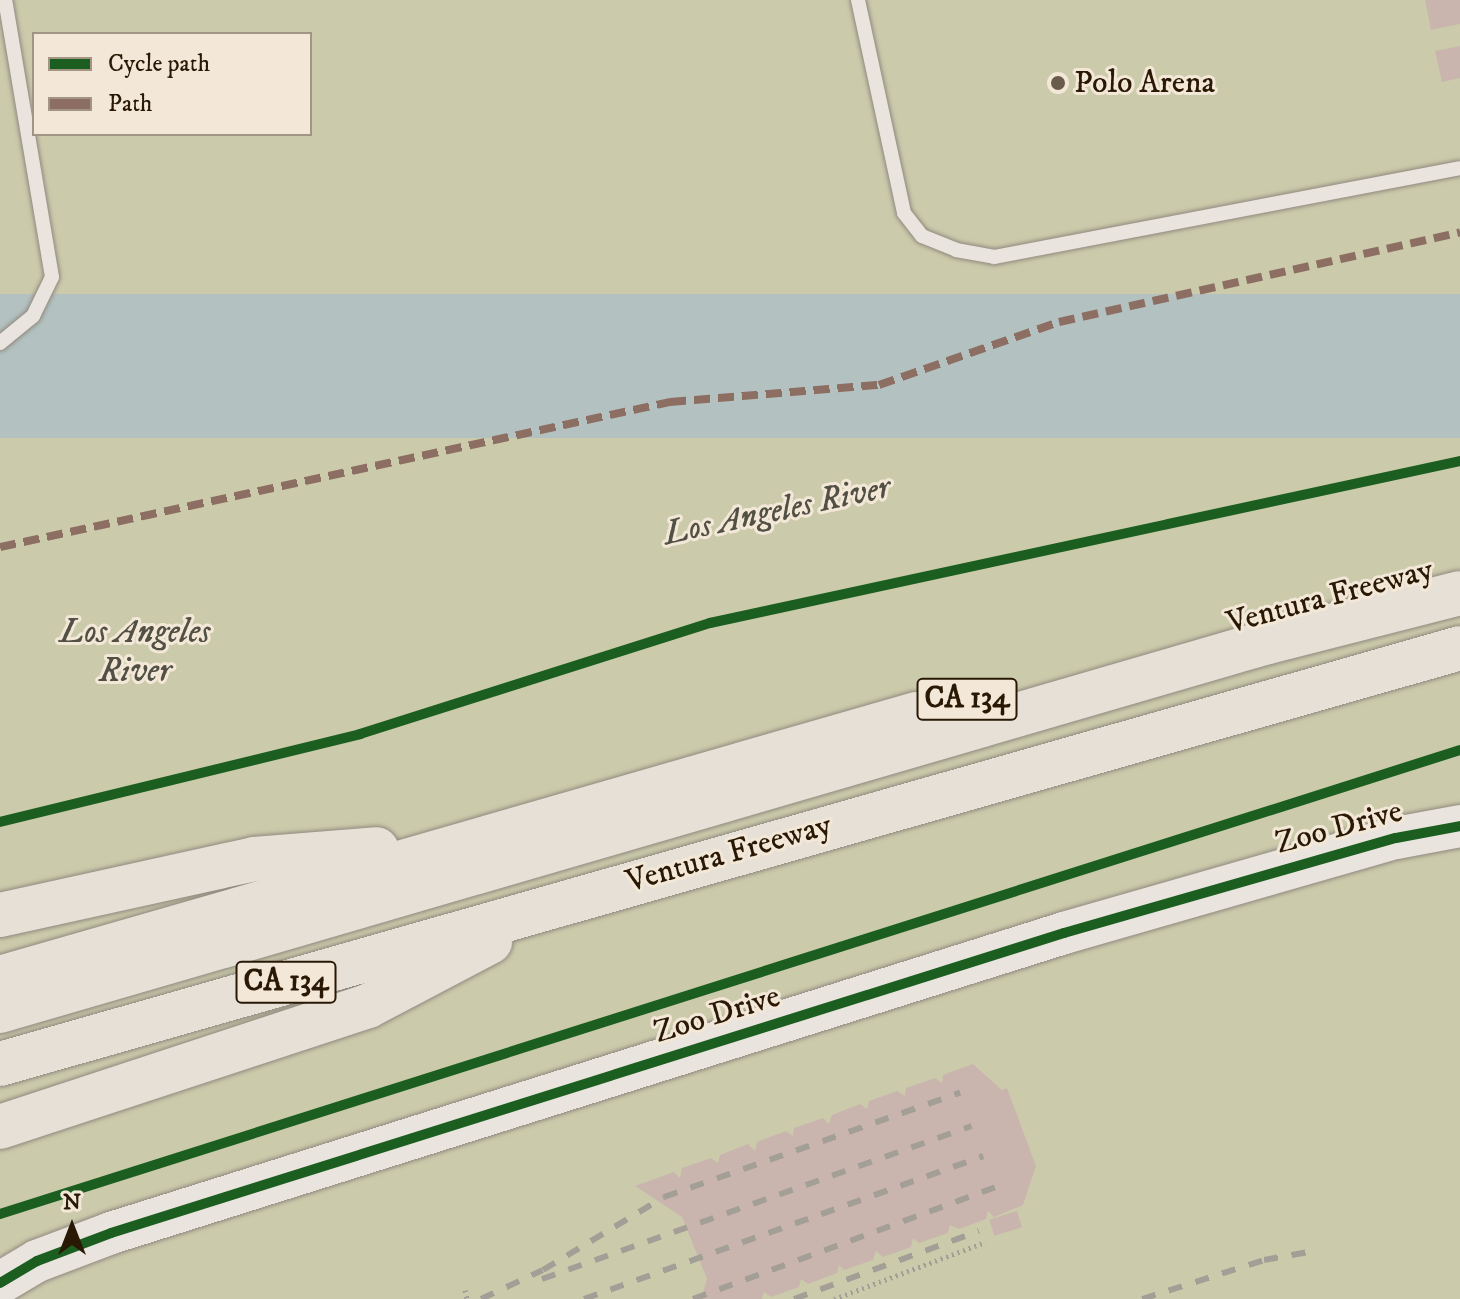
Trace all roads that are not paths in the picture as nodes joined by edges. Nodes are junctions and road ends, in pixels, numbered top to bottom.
1 (5, 0) edge
2 (858, 0) edge
3 (1460, 168) edge
4 (0, 343) edge
5 (1460, 562) edge
6 (1460, 593) edge
7 (1460, 619) edge
8 (1460, 648) edge
9 (1460, 826) edge
10 (475, 841) junction
11 (571, 899) junction
12 (0, 915) edge
13 (0, 978) edge
14 (0, 1011) edge
15 (0, 1031) edge
16 (0, 1064) edge
17 (0, 1127) edge
18 (0, 1283) edge

1 - 4 lane
2 - 3 lane
5 - 10 highway, Ventura Freeway / CA 134
6 - 14 highway
7 - 15 highway
8 - 11 highway, Ventura Freeway / CA 134
9 - 18 street, Zoo Drive
10 - 12 highway
10 - 13 highway, Ventura Freeway / CA 134
11 - 16 highway, Ventura Freeway / CA 134
11 - 17 highway

